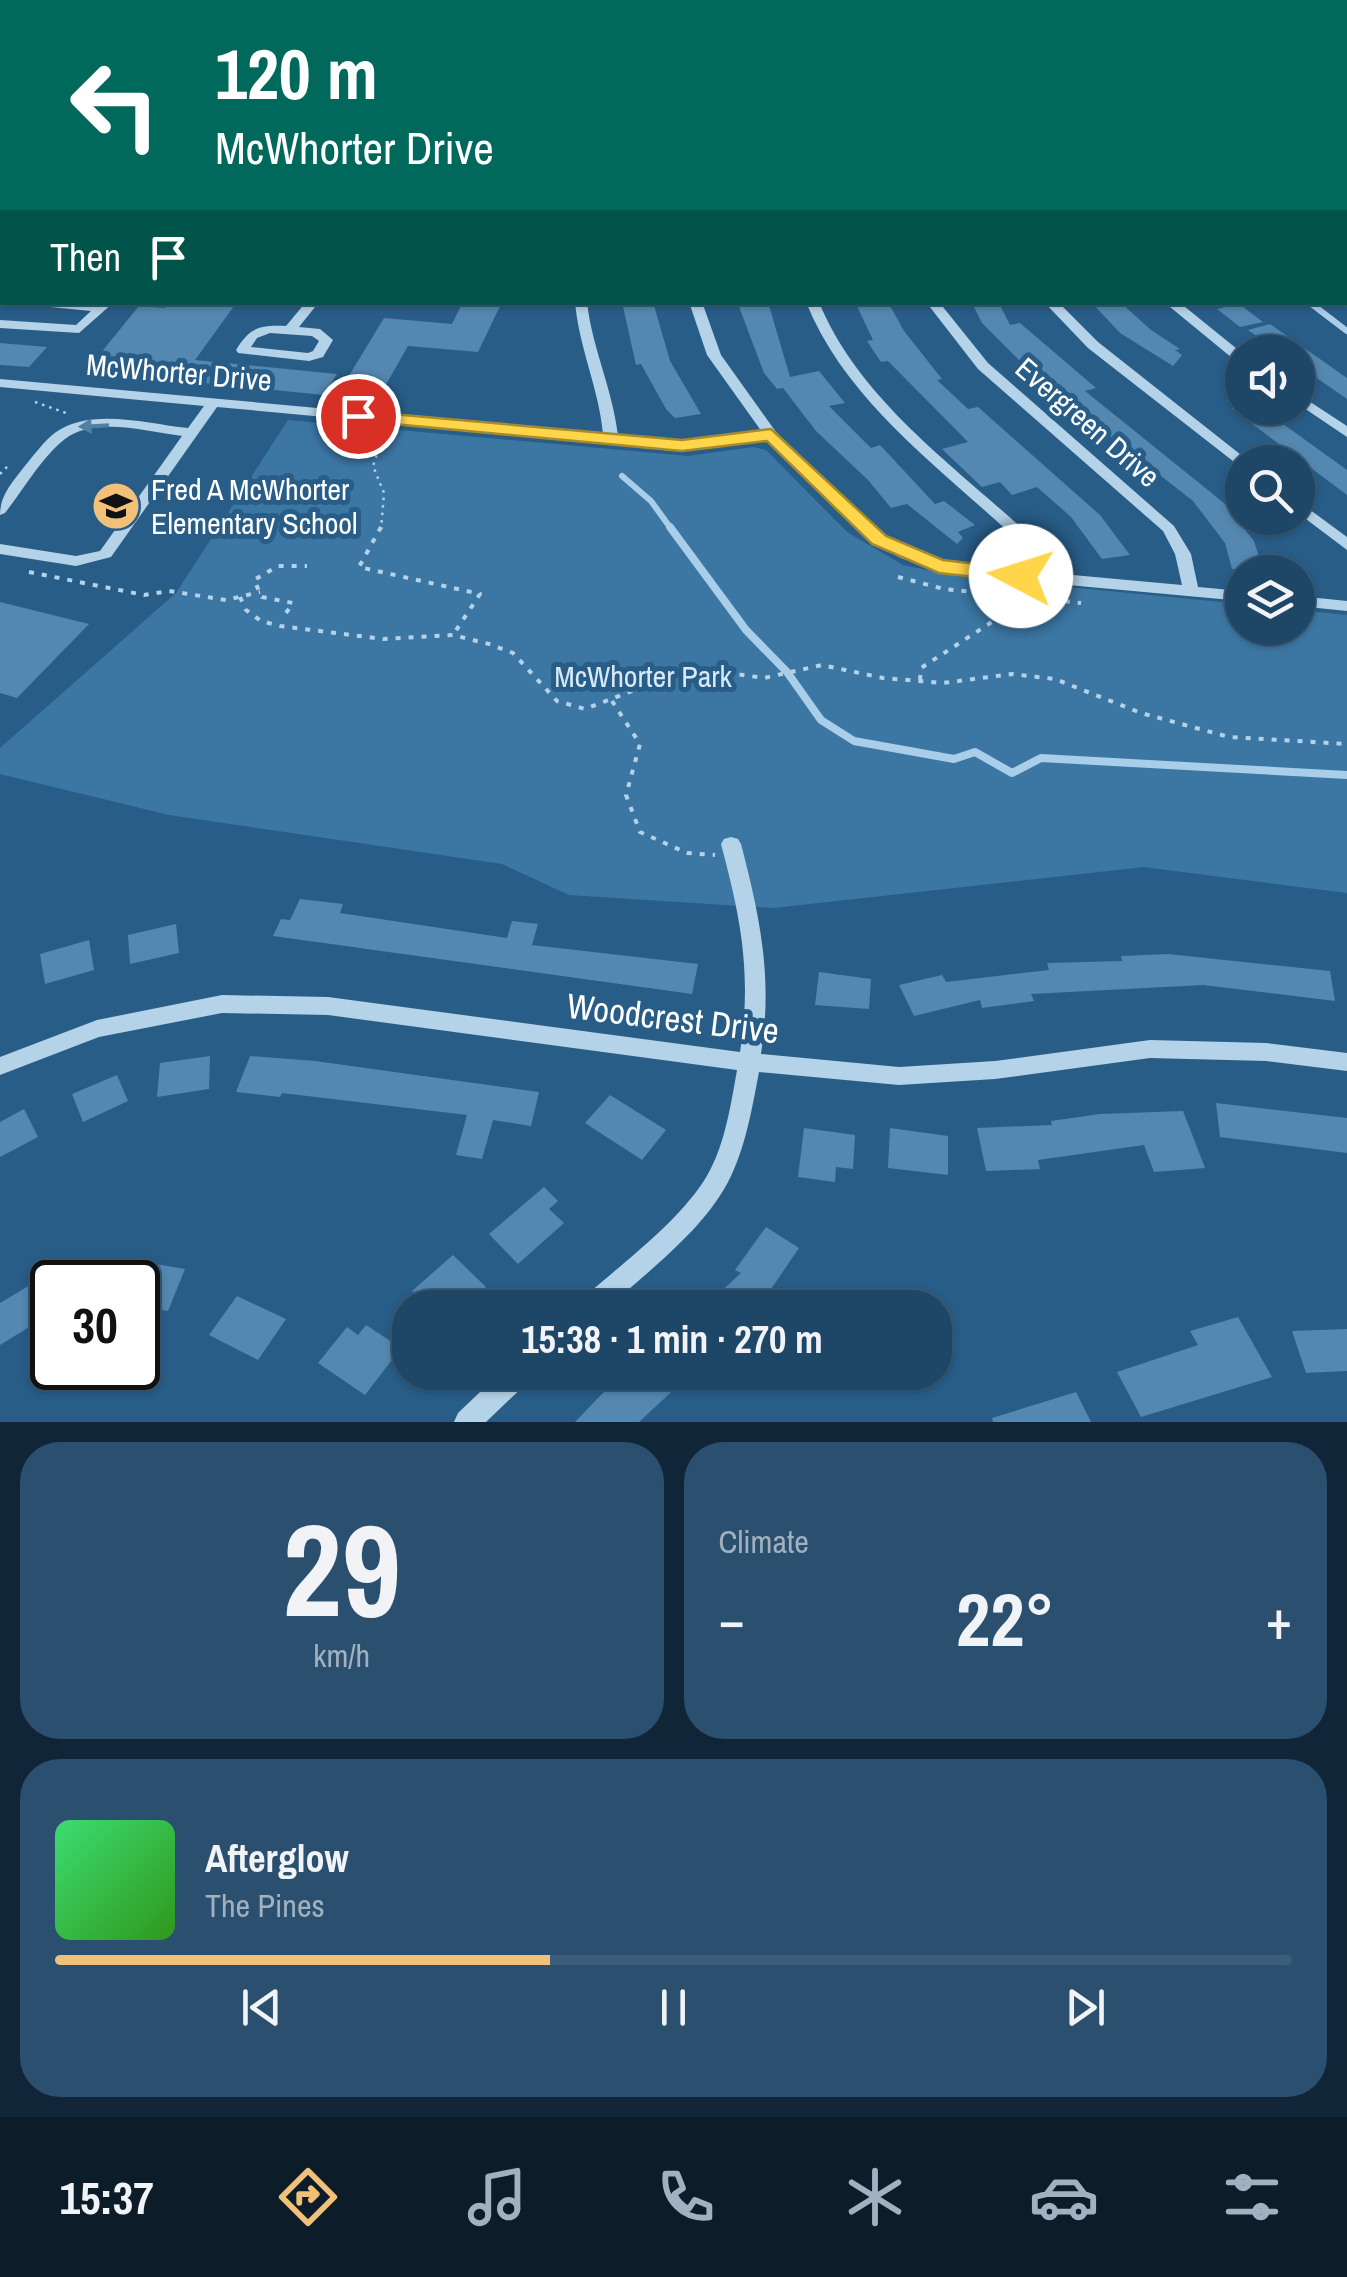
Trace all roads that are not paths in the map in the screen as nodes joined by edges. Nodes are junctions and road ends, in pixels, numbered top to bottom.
1 (105, 305) edge
2 (311, 305) edge
3 (581, 305) edge
4 (696, 305) edge
5 (813, 305) edge
6 (934, 305) edge
7 (1053, 305) edge
8 (1174, 305) edge
9 (0, 324) edge
10 (291, 329) junction
11 (1225, 346) edge
12 (0, 384) edge
13 (213, 403) junction
14 (1315, 410) edge
15 (192, 433) junction
16 (1347, 433) edge
17 (771, 434) junction
18 (612, 439) junction
19 (1225, 448) edge
20 (0, 510) edge
21 (1315, 520) edge
22 (1347, 545) edge
23 (0, 549) edge
24 (1017, 575) junction
25 (1191, 592) junction
26 (1225, 595) edge
27 (1315, 603) edge
28 (1347, 606) edge
29 (733, 850) road end
30 (748, 1062) junction
31 (1347, 1062) edge
32 (0, 1066) edge
33 (609, 1290) edge
34 (501, 1390) edge
35 (468, 1422) edge

1 - 9 street
2 - 10 street
3 - 18 street
4 - 17 street
5 - 24 street
6 - 25 street, Evergreen Drive
7 - 19 street
8 - 11 street
10 - 10 street
12 - 13 street, McWhorter Drive
13 - 15 street
13 - 18 street, McWhorter Drive
14 - 16 street
15 -> 20 street
15 - 23 street
17 - 18 street, McWhorter Drive
17 - 24 street
21 - 22 street
24 - 25 street
25 - 26 street
27 - 28 street
29 - 30 street
30 - 31 street, Woodcrest Drive
30 - 32 street, Woodcrest Drive
30 - 33 street
34 - 35 street

